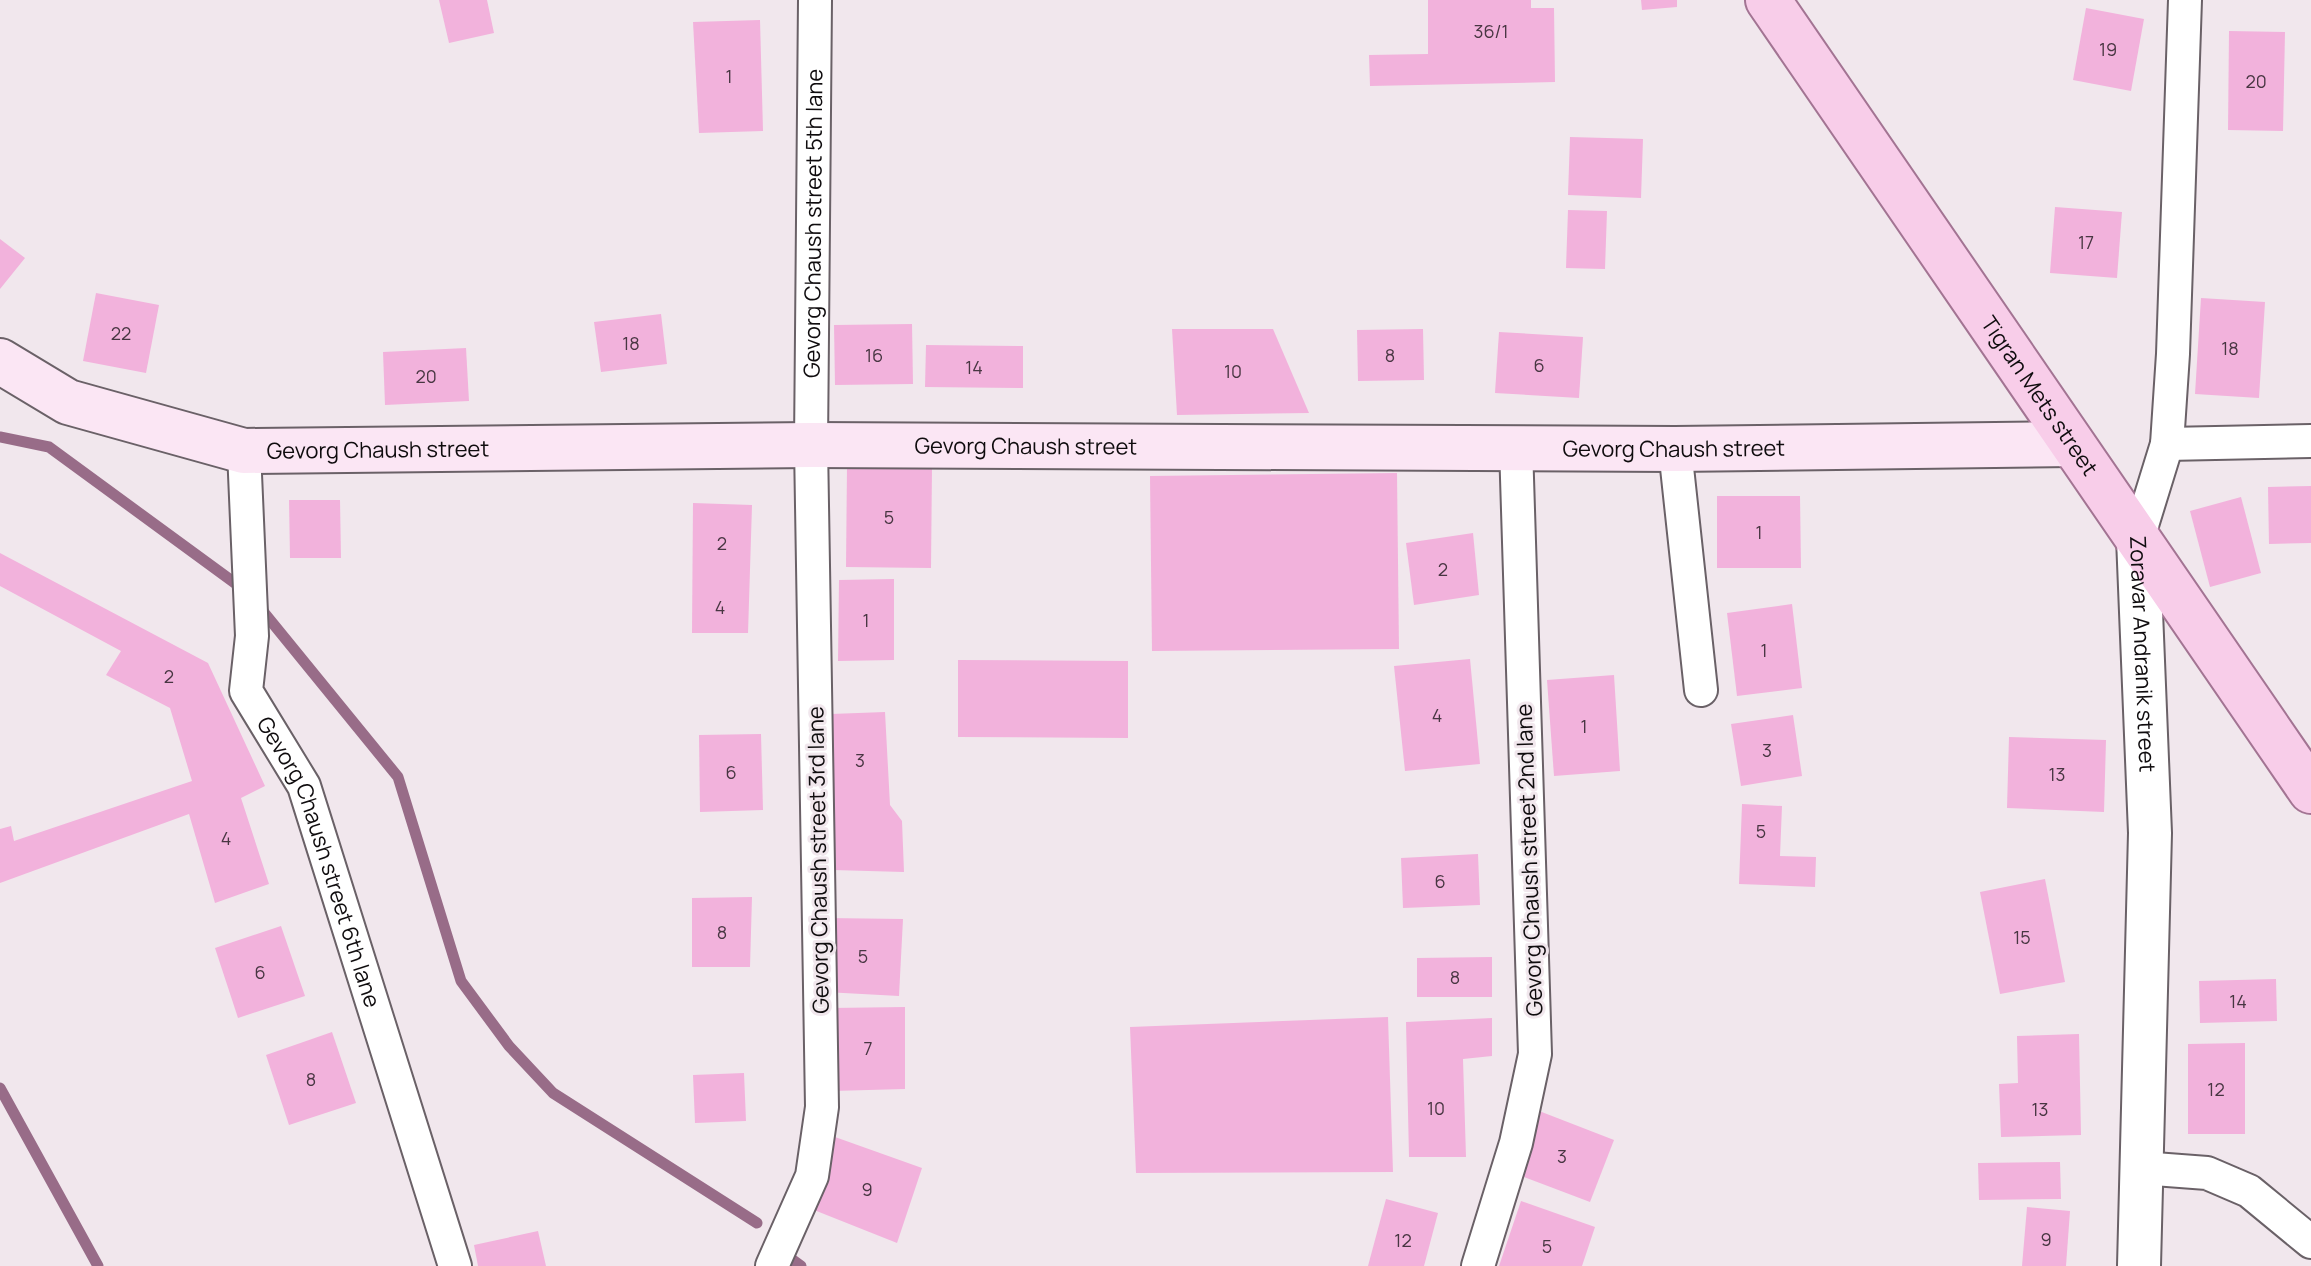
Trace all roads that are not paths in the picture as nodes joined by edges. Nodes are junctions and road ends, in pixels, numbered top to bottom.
1 (815, 0) edge
2 (1768, 0) edge
3 (2185, 0) edge
4 (0, 361) edge
5 (2311, 441) edge
6 (2072, 444) junction
7 (2167, 444) junction
8 (811, 445) junction
9 (1516, 446) junction
10 (1675, 449) junction
11 (244, 451) junction
12 (2138, 538) junction
13 (1701, 690) dead end
14 (2311, 791) edge
15 (2141, 1168) junction
16 (2311, 1242) edge
17 (455, 1266) edge
18 (772, 1266) edge
19 (1478, 1266) edge
20 (2139, 1266) edge

1 - 8 street, Gevorg Chaush street 5th lane
2 - 6 main road, Tigran Mets street
3 - 7 street, Zoravar Andranik street
4 - 11 main road, Gevorg Chaush street
5 - 7 street
6 - 10 main road, Gevorg Chaush street
6 - 12 main road, Tigran Mets street
7 - 12 street, Zoravar Andranik street
8 - 9 main road, Gevorg Chaush street
8 - 11 main road, Gevorg Chaush street
8 - 18 street, Gevorg Chaush street 3rd lane
9 - 10 main road, Gevorg Chaush street
9 - 19 street, Gevorg Chaush street 2nd lane
10 - 13 street
11 - 17 street, Gevorg Chaush street 6th lane
12 - 14 main road, Tigran Mets street
12 - 15 street, Zoravar Andranik street
15 - 16 street
15 - 20 street, Zoravar Andranik street

